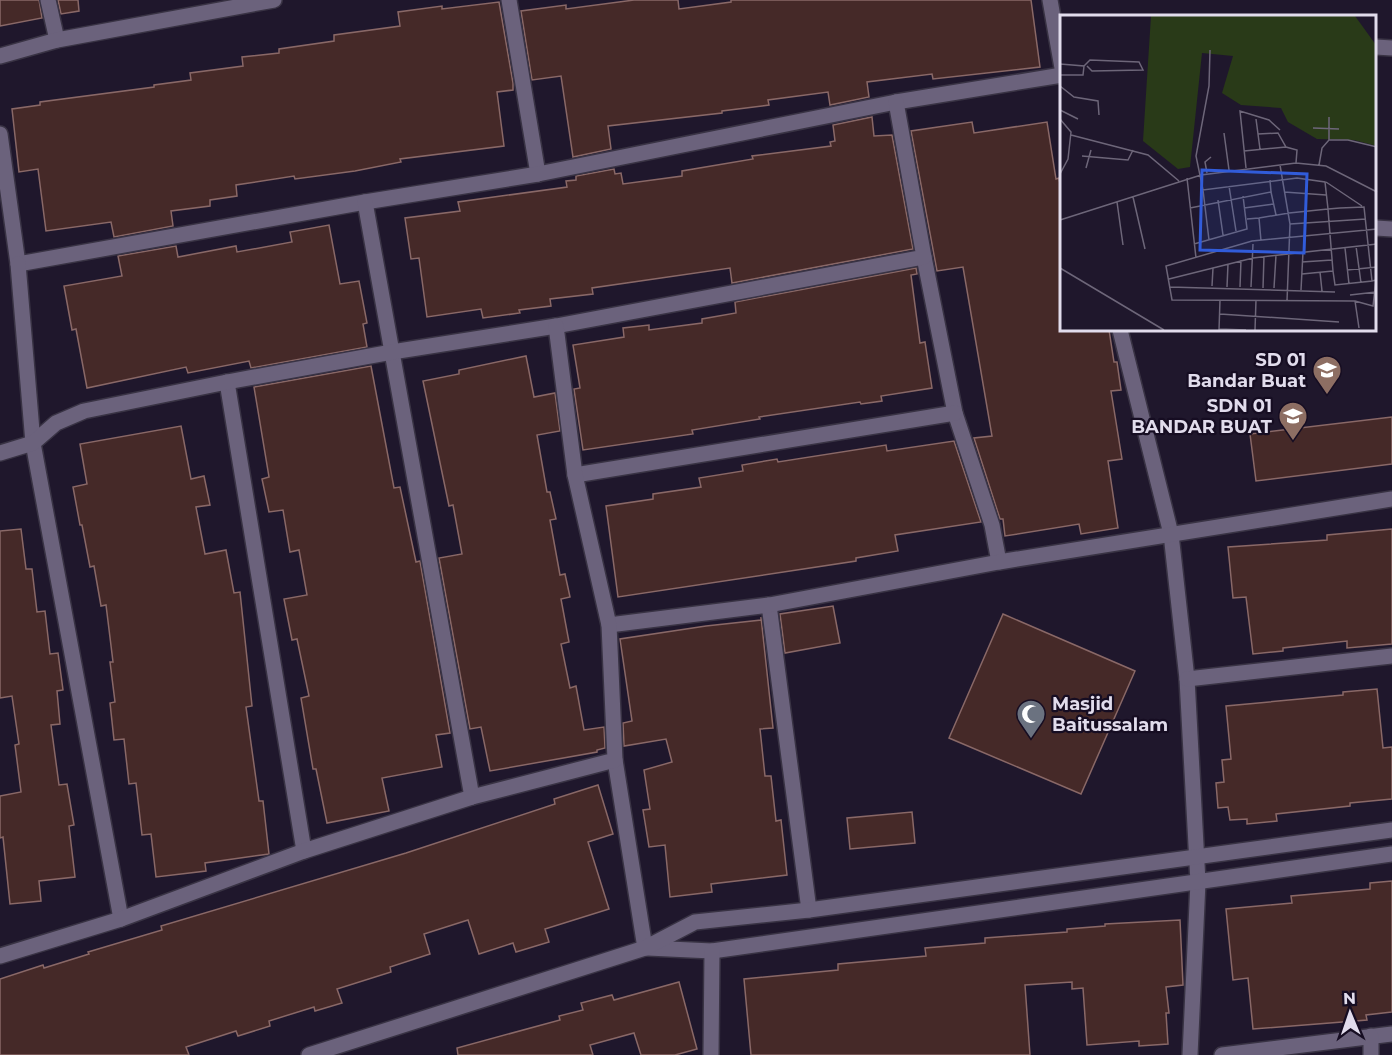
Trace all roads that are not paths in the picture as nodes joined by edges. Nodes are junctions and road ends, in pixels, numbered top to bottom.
1 (48, 0) edge
2 (274, 0) edge
3 (509, 0) edge
4 (1050, 0) edge
5 (57, 40) junction
6 (1377, 47) edge
7 (1392, 48) edge
8 (0, 56) edge
9 (1060, 57) edge
10 (1060, 75) edge
11 (896, 102) junction
12 (0, 134) edge
13 (538, 174) junction
14 (365, 202) junction
15 (1377, 228) edge
16 (1392, 230) edge
17 (924, 257) junction
18 (18, 264) junction
19 (556, 326) junction
20 (1120, 332) edge
21 (392, 352) junction
22 (227, 382) junction
23 (955, 413) junction
24 (33, 443) junction
25 (0, 453) edge
26 (575, 475) junction
27 (1392, 499) edge
28 (1170, 534) junction
29 (999, 562) junction
30 (769, 605) junction
31 (609, 625) junction
32 (1392, 656) edge
33 (1187, 679) junction
34 (615, 760) junction
35 (472, 797) junction
36 (1392, 830) edge
37 (304, 851) junction
38 (1392, 854) edge
39 (1195, 857) junction
40 (1198, 882) junction
41 (808, 910) junction
42 (121, 919) junction
43 (645, 948) junction
44 (712, 951) junction
45 (0, 957) edge
46 (1392, 1034) edge
47 (1371, 1036) junction
48 (309, 1055) edge
49 (711, 1055) edge
50 (1190, 1055) edge
51 (1222, 1055) edge
52 (1371, 1055) edge

1 - 5 street
2 - 5 street
3 - 13 street
4 - 9 street
5 - 8 street
6 - 7 street
10 - 11 street
11 - 13 street
11 - 17 street
12 - 18 street
13 - 14 street
14 - 18 street
14 - 21 street
15 - 16 street
17 - 19 street
17 - 23 street
18 - 24 street
19 - 21 street
19 - 26 street
20 - 28 street
21 - 22 street
21 - 35 street
22 - 24 street
22 - 37 street
23 - 26 street
23 - 29 street
24 - 25 street
24 - 42 street
26 - 31 street
27 - 28 street
28 - 29 street
28 - 33 street
29 - 30 street
30 - 31 street
30 - 41 street
31 - 34 street
32 - 33 street
33 - 39 street
34 - 35 street
34 - 43 street
35 - 37 street
36 - 39 street
37 - 42 street
38 - 40 street
39 - 40 street
39 - 41 street
40 - 44 street
40 - 50 street
41 - 43 street
42 - 45 street
43 - 44 street
43 - 48 street
44 - 49 street
46 - 47 street
47 - 51 street
47 - 52 street

